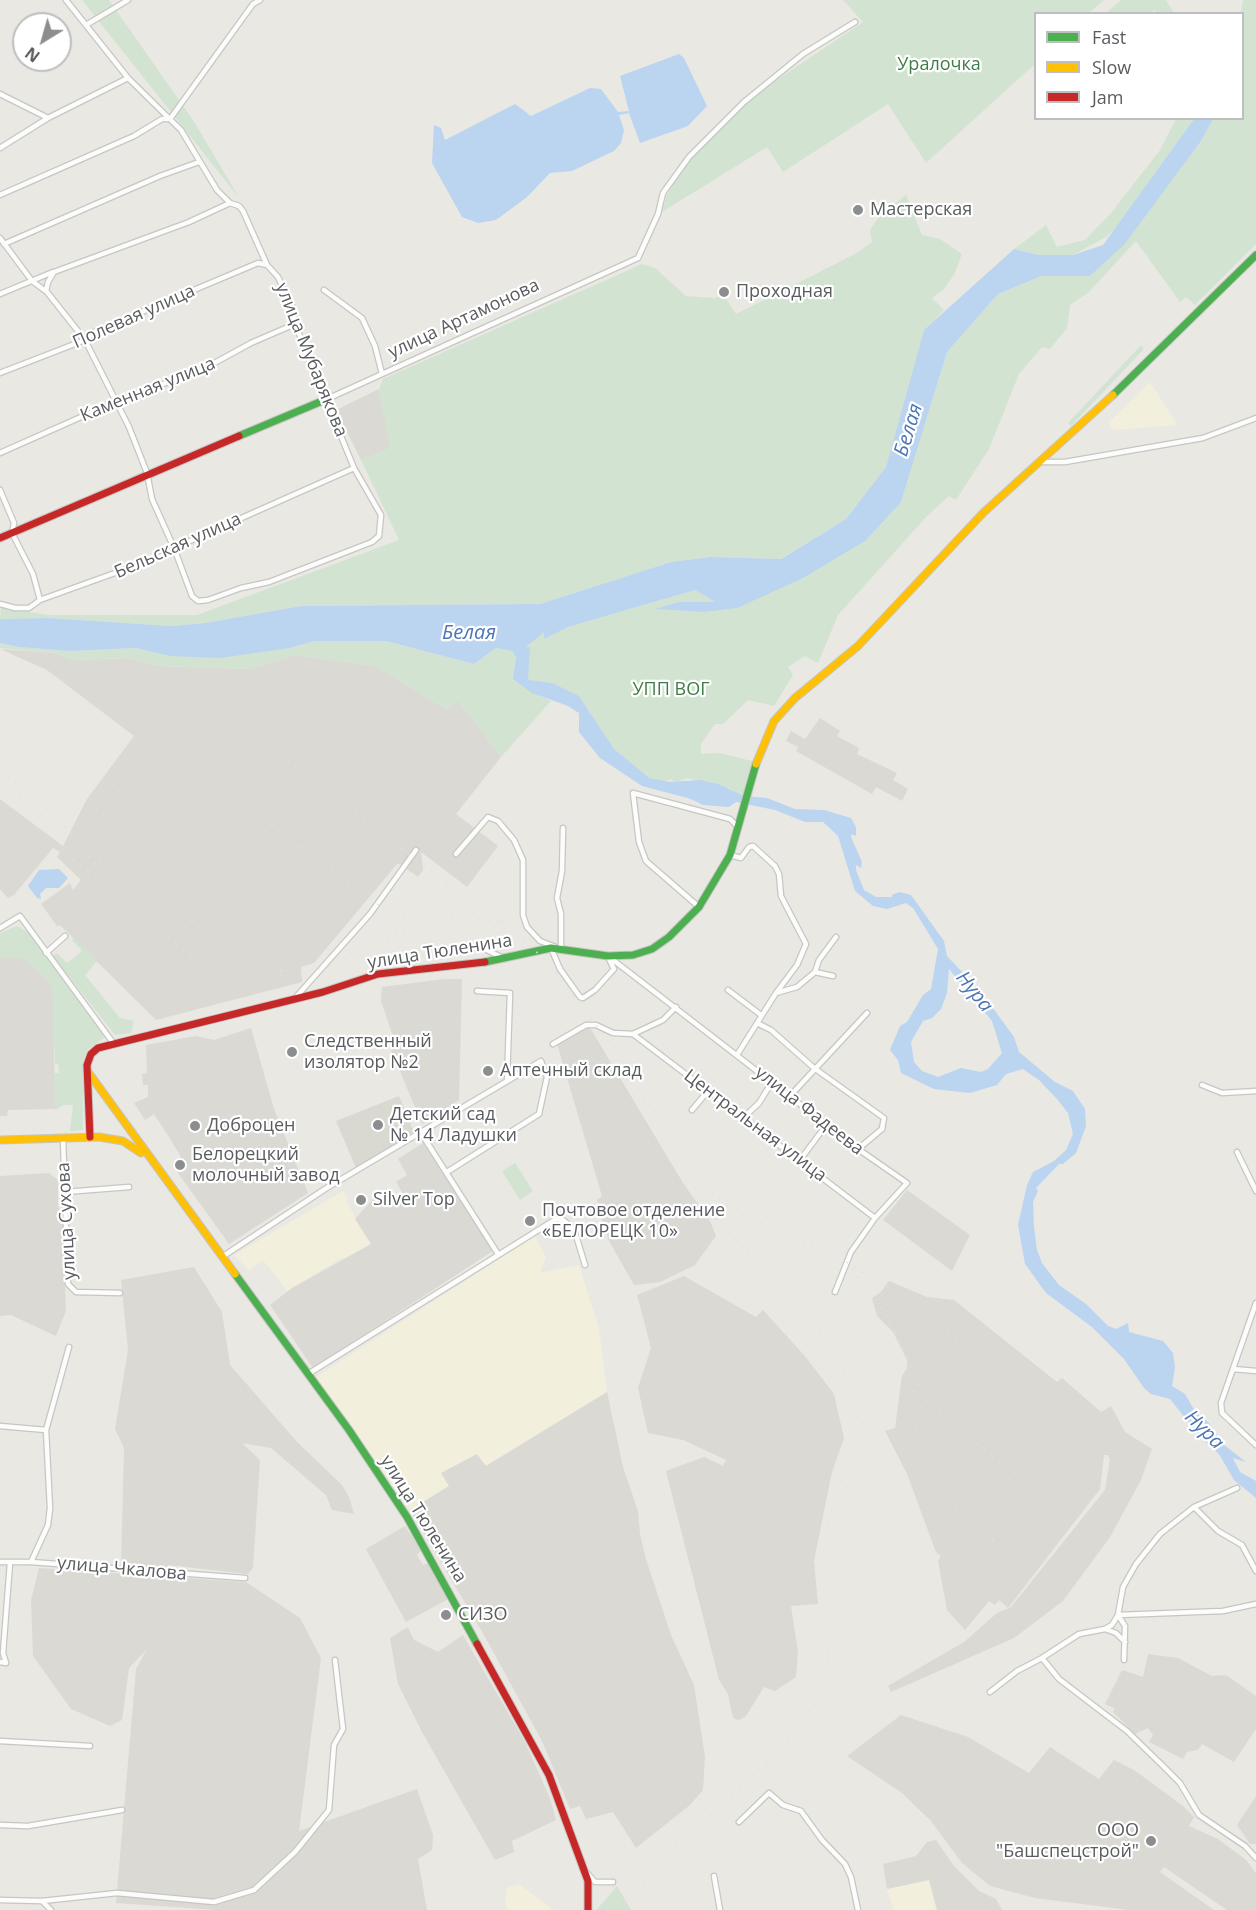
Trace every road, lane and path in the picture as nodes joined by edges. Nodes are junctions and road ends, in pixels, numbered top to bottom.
1 (66, 0) edge
2 (128, 0) edge
3 (260, 0) edge
4 (855, 22) dead end
5 (86, 25) junction
6 (128, 78) junction
7 (0, 94) edge
8 (48, 118) junction
9 (170, 118) junction
10 (0, 148) edge
11 (199, 162) junction
12 (0, 195) edge
13 (230, 203) junction
14 (0, 238) edge
15 (4, 244) junction
16 (1256, 255) edge
17 (267, 265) junction
18 (54, 272) junction
19 (32, 281) junction
20 (324, 290) dead end
21 (46, 292) junction
22 (0, 294) edge
23 (294, 324) junction
24 (85, 340) junction
25 (0, 373) edge
26 (382, 374) junction
27 (327, 399) junction
28 (118, 402) junction
29 (1256, 418) edge
30 (0, 453) edge
31 (1043, 462) junction
32 (354, 468) junction
33 (147, 477) junction
34 (0, 490) edge
35 (12, 533) junction
36 (0, 538) edge
37 (174, 548) junction
38 (40, 600) junction
39 (0, 604) edge
40 (563, 828) dead end
41 (740, 829) junction
42 (416, 850) dead end
43 (456, 854) dead end
44 (730, 855) junction
45 (699, 908) junction
46 (0, 928) edge
47 (65, 936) dead end
48 (836, 937) dead end
49 (468, 947) dead end
50 (551, 948) junction
51 (561, 949) junction
52 (46, 952) junction
53 (608, 956) junction
54 (505, 959) junction
55 (815, 972) junction
56 (833, 976) dead end
57 (728, 990) dead end
58 (477, 991) dead end
59 (776, 993) junction
60 (295, 999) junction
61 (676, 1007) junction
62 (867, 1013) dead end
63 (761, 1015) junction
64 (757, 1023) junction
65 (633, 1034) junction
66 (114, 1044) junction
67 (553, 1044) dead end
68 (736, 1055) junction
69 (814, 1068) junction
70 (87, 1070) junction
71 (507, 1081) junction
72 (772, 1082) junction
73 (1202, 1085) dead end
74 (708, 1091) junction
75 (1256, 1091) edge
76 (790, 1096) junction
77 (692, 1110) dead end
78 (743, 1118) junction
79 (124, 1124) junction
80 (826, 1124) junction
81 (421, 1133) junction
82 (90, 1137) junction
83 (63, 1138) junction
84 (0, 1140) edge
85 (123, 1141) junction
86 (858, 1149) junction
87 (1237, 1152) dead end
88 (800, 1160) junction
89 (151, 1163) junction
90 (447, 1172) junction
91 (129, 1187) dead end
92 (1256, 1191) edge
93 (65, 1192) junction
94 (875, 1218) junction
95 (498, 1254) junction
96 (222, 1257) junction
97 (585, 1265) dead end
98 (835, 1292) dead end
99 (120, 1293) dead end
100 (1256, 1304) edge
101 (69, 1347) dead end
102 (1233, 1369) junction
103 (1256, 1371) edge
104 (308, 1374) junction
105 (0, 1426) edge
106 (46, 1430) junction
107 (1256, 1445) edge
108 (1237, 1488) dead end
109 (1194, 1507) junction
110 (0, 1562) edge
111 (31, 1562) junction
112 (10, 1563) junction
113 (1256, 1571) edge
114 (245, 1578) dead end
115 (1256, 1604) edge
116 (1118, 1615) junction
117 (1105, 1629) junction
118 (1125, 1642) junction
119 (1042, 1658) junction
120 (335, 1660) dead end
121 (1124, 1660) dead end
122 (3, 1662) edge
123 (990, 1692) dead end
124 (0, 1741) edge
125 (90, 1746) dead end
126 (122, 1810) dead end
127 (739, 1822) dead end
128 (0, 1825) edge
129 (1256, 1858) edge
130 (584, 1869) junction
131 (714, 1876) dead end
132 (613, 1882) dead end
133 (0, 1900) edge
134 (42, 1901) junction
135 (51, 1910) edge
136 (588, 1910) edge
137 (720, 1910) edge
138 (858, 1910) edge

1 - 5 street, улица Мубарякова
2 - 5 street
3 - 9 street
4 - 26 street, улица Артамонова
5 - 6 street, улица Мубарякова
6 - 8 street
6 - 9 street, улица Мубарякова
7 - 8 street
8 - 10 street
9 - 11 street, улица Мубарякова
9 - 12 street
11 - 13 street, улица Мубарякова
11 - 15 street
13 - 17 street, улица Мубарякова
13 - 18 street
14 - 15 street
15 - 19 street
16 - 31 street, улица Тюленина
17 - 23 street, улица Мубарякова
17 - 24 street, Полевая улица
18 - 19 street
18 - 21 street
19 - 21 street
19 - 22 street
20 - 26 street
21 - 24 street
23 - 27 street, улица Мубарякова
23 - 28 street, Каменная улица
24 - 25 street, Полевая улица
24 - 28 street
26 - 27 street, улица Артамонова
27 - 32 street, улица Мубарякова
27 - 33 street, улица Артамонова
28 - 30 street, Каменная улица
28 - 33 street
29 - 31 street
31 - 41 street, улица Тюленина
32 - 37 street, Бельская улица
32 - 37 street, улица Мубарякова
33 - 35 street, улица Артамонова
33 - 37 street
34 - 35 street
35 - 36 street, улица Артамонова
35 - 38 street
37 - 38 street, Бельская улица
38 - 39 street, Бельская улица
40 - 51 street
41 - 44 street, улица Тюленина
41 - 45 street
42 - 60 street
43 - 51 street
44 - 45 street, улица Тюленина
44 - 59 street
45 - 53 street, улица Тюленина
46 - 52 street
47 - 52 street
48 - 55 street
49 - 54 street
50 - 51 street, улица Тюленина
50 - 53 street
50 - 54 street, улица Тюленина
51 - 53 street, улица Тюленина
52 - 66 street
53 - 61 street, улица Фадеева
54 - 60 street, улица Тюленина
55 - 56 street
55 - 59 street
57 - 63 street
58 - 71 street
59 - 63 street
60 - 66 street, улица Тюленина
61 - 65 street
61 - 68 street, улица Фадеева
62 - 69 street
63 - 64 street
64 - 68 street
64 - 69 street
65 - 67 street
65 - 74 street, Центральная улица
66 - 70 street, улица Тюленина
68 - 72 street, улица Фадеева
69 - 76 street
69 - 86 street
70 - 79 street, улица Тюленина
70 - 82 street
71 - 81 street
71 - 90 street
72 - 76 street, улица Фадеева
72 - 78 street
73 - 75 street
74 - 77 street
74 - 78 street, Центральная улица
76 - 80 street, улица Фадеева
78 - 88 street, Центральная улица
79 - 85 street
79 - 89 street, улица Тюленина
80 - 86 street, улица Фадеева
80 - 88 street
81 - 90 street
81 - 96 street
82 - 83 street, улица Тюленина
82 - 85 street, улица Тюленина
83 - 84 street, улица Тюленина
83 - 93 street, улица Сухова
85 - 89 street, улица Тюленина
86 - 94 street, улица Фадеева
87 - 92 street
88 - 94 street, Центральная улица
89 - 96 street, улица Тюленина
90 - 95 street
91 - 93 street
93 - 99 street, улица Сухова
94 - 98 street, улица Фадеева
95 - 97 street
95 - 104 street
96 - 104 street, улица Тюленина
100 - 102 street
101 - 106 street
102 - 103 street
102 - 107 street
104 - 130 street, улица Тюленина
105 - 106 street
106 - 111 street
108 - 109 street
109 - 113 street
109 - 116 street
110 - 112 street, улица Чкалова
111 - 112 street, улица Чкалова
111 - 114 street, улица Чкалова
112 - 122 street
115 - 116 street
116 - 117 street
116 - 118 street
117 - 118 street
117 - 119 street
118 - 121 street
119 - 123 street
119 - 129 street
120 - 134 street
124 - 125 street
126 - 128 street
127 - 138 street
130 - 132 street
130 - 136 street, улица Тюленина
131 - 137 street
133 - 134 street
134 - 135 street

